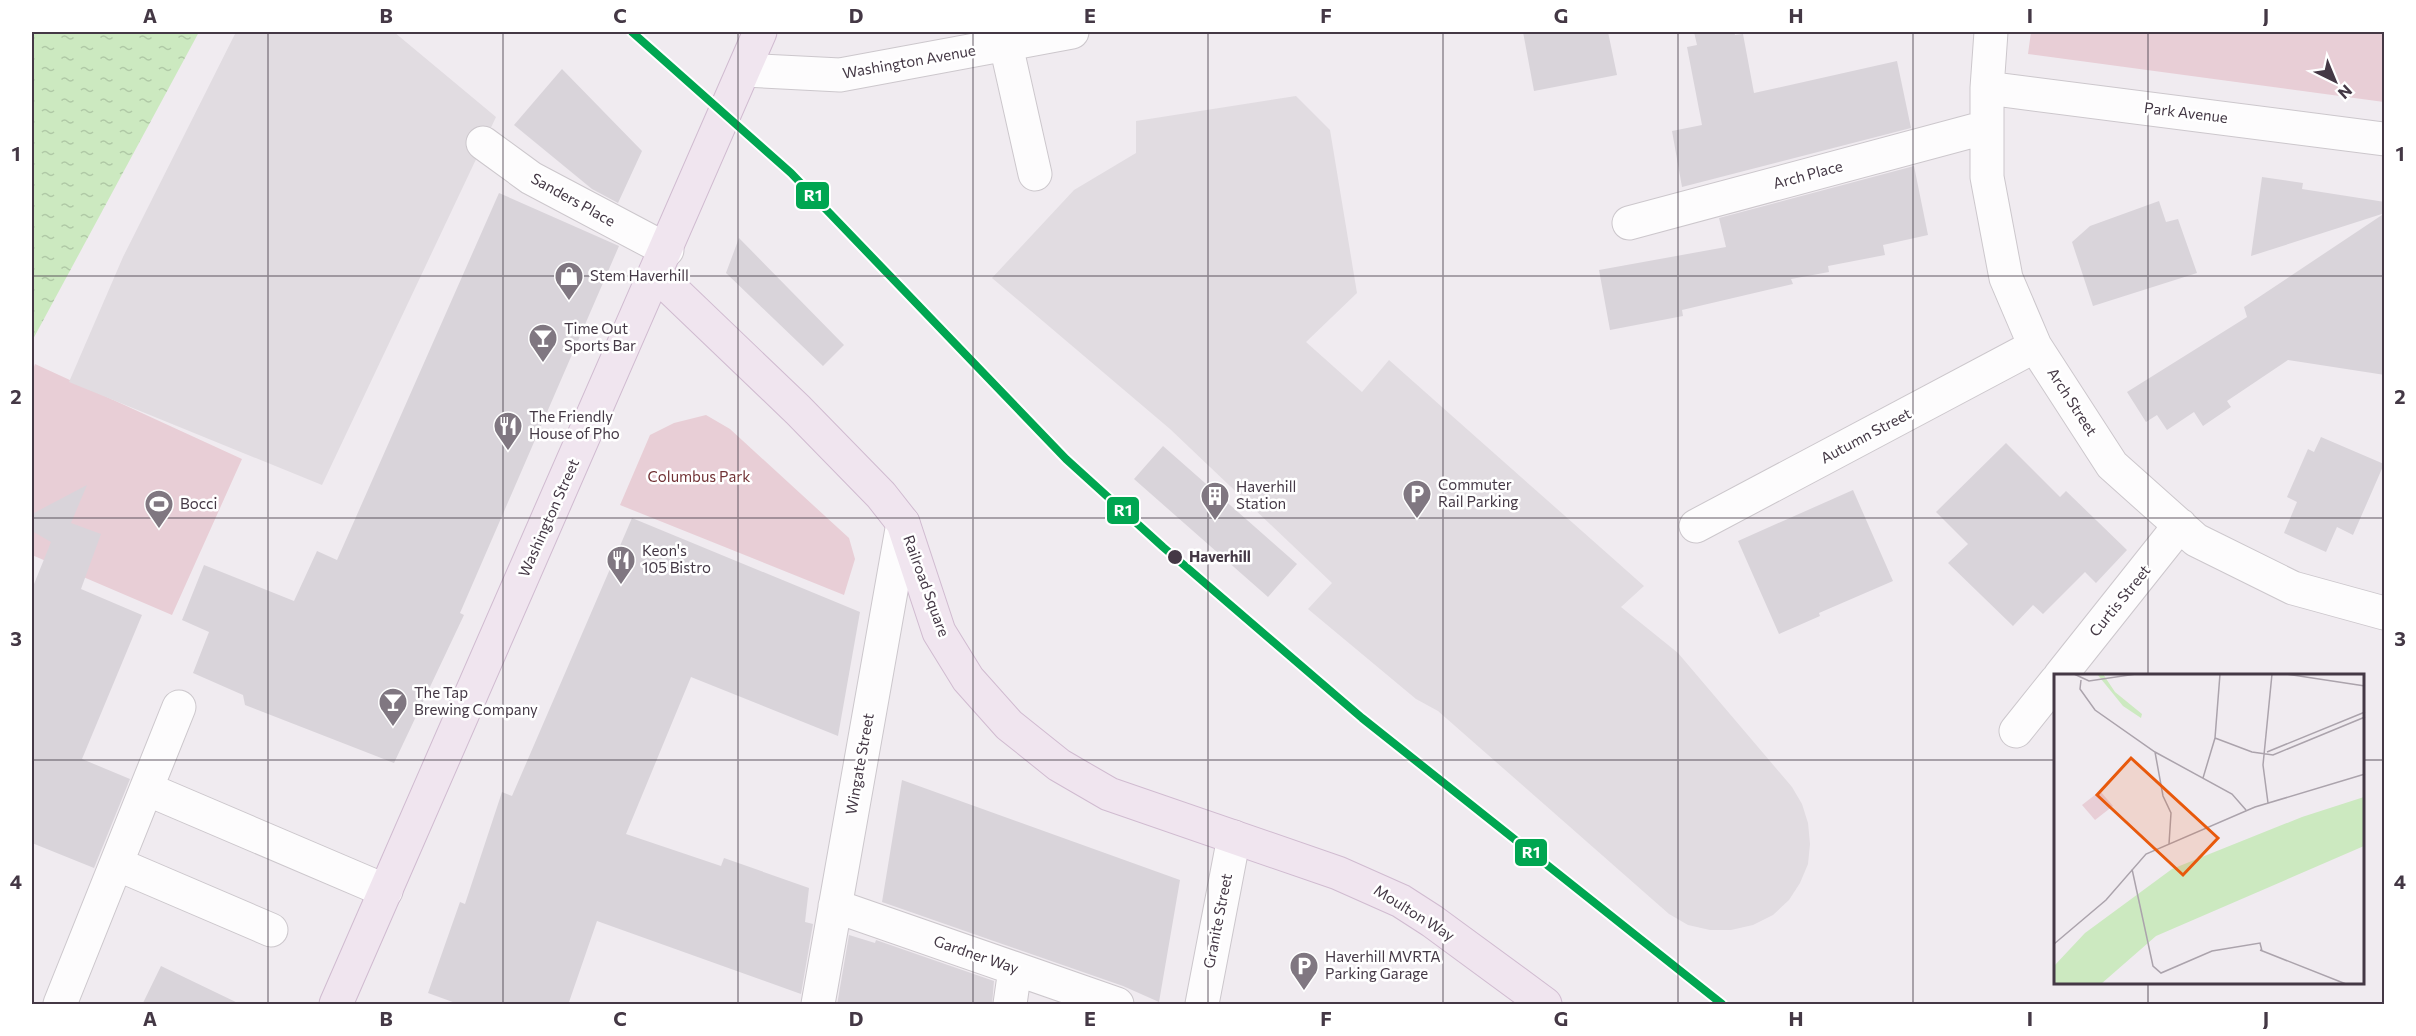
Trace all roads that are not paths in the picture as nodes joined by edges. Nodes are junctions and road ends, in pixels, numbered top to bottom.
1 (760, 32) edge
2 (1072, 32) edge
3 (1991, 32) edge
4 (1006, 45) junction
5 (744, 70) junction
6 (1987, 88) junction
7 (1987, 126) junction
8 (2385, 139) edge
9 (483, 143) dead end
10 (1035, 174) dead end
11 (1629, 223) dead end
12 (662, 262) junction
13 (2035, 346) junction
14 (903, 523) junction
15 (2180, 525) junction
16 (1696, 526) dead end
17 (2385, 613) edge
18 (2062, 674) edge
19 (2054, 684) edge
20 (179, 707) dead end
21 (2016, 731) dead end
22 (147, 789) junction
23 (1234, 837) junction
24 (117, 864) junction
25 (386, 891) junction
26 (835, 906) junction
27 (271, 930) dead end
28 (1015, 969) junction
29 (60, 1005) edge
30 (336, 1005) edge
31 (818, 1005) edge
32 (1010, 1005) edge
33 (1117, 1005) edge
34 (1202, 1005) edge
35 (1545, 1005) edge

1 - 5 main road, Washington Street
2 - 4 street, Washington Avenue
3 - 6 street, Arch Street
4 - 5 street, Washington Avenue
4 - 10 street
5 - 12 main road, Washington Street
6 - 7 street, Arch Street
6 - 8 street, Park Avenue
7 - 11 street, Arch Place
7 - 13 street, Arch Street
9 - 12 street, Sanders Place
12 - 14 main road, Railroad Square
12 - 25 main road, Washington Street
13 - 15 street, Arch Street
13 - 16 street, Autumn Street
14 - 23 main road, Railroad Square
14 - 26 street, Wingate Street
15 - 17 street, Arch Street
15 - 18 street, Curtis Street
19 - 21 street
20 - 22 street
22 - 24 street
22 - 25 street
23 - 34 street, Granite Street
23 - 35 main road, Moulton Way
24 - 27 street
24 - 29 street
25 - 30 main road, Washington Street
26 - 28 street, Gardner Way
26 - 31 street, Wingate Street
28 - 32 street
28 - 33 street, Gardner Way

